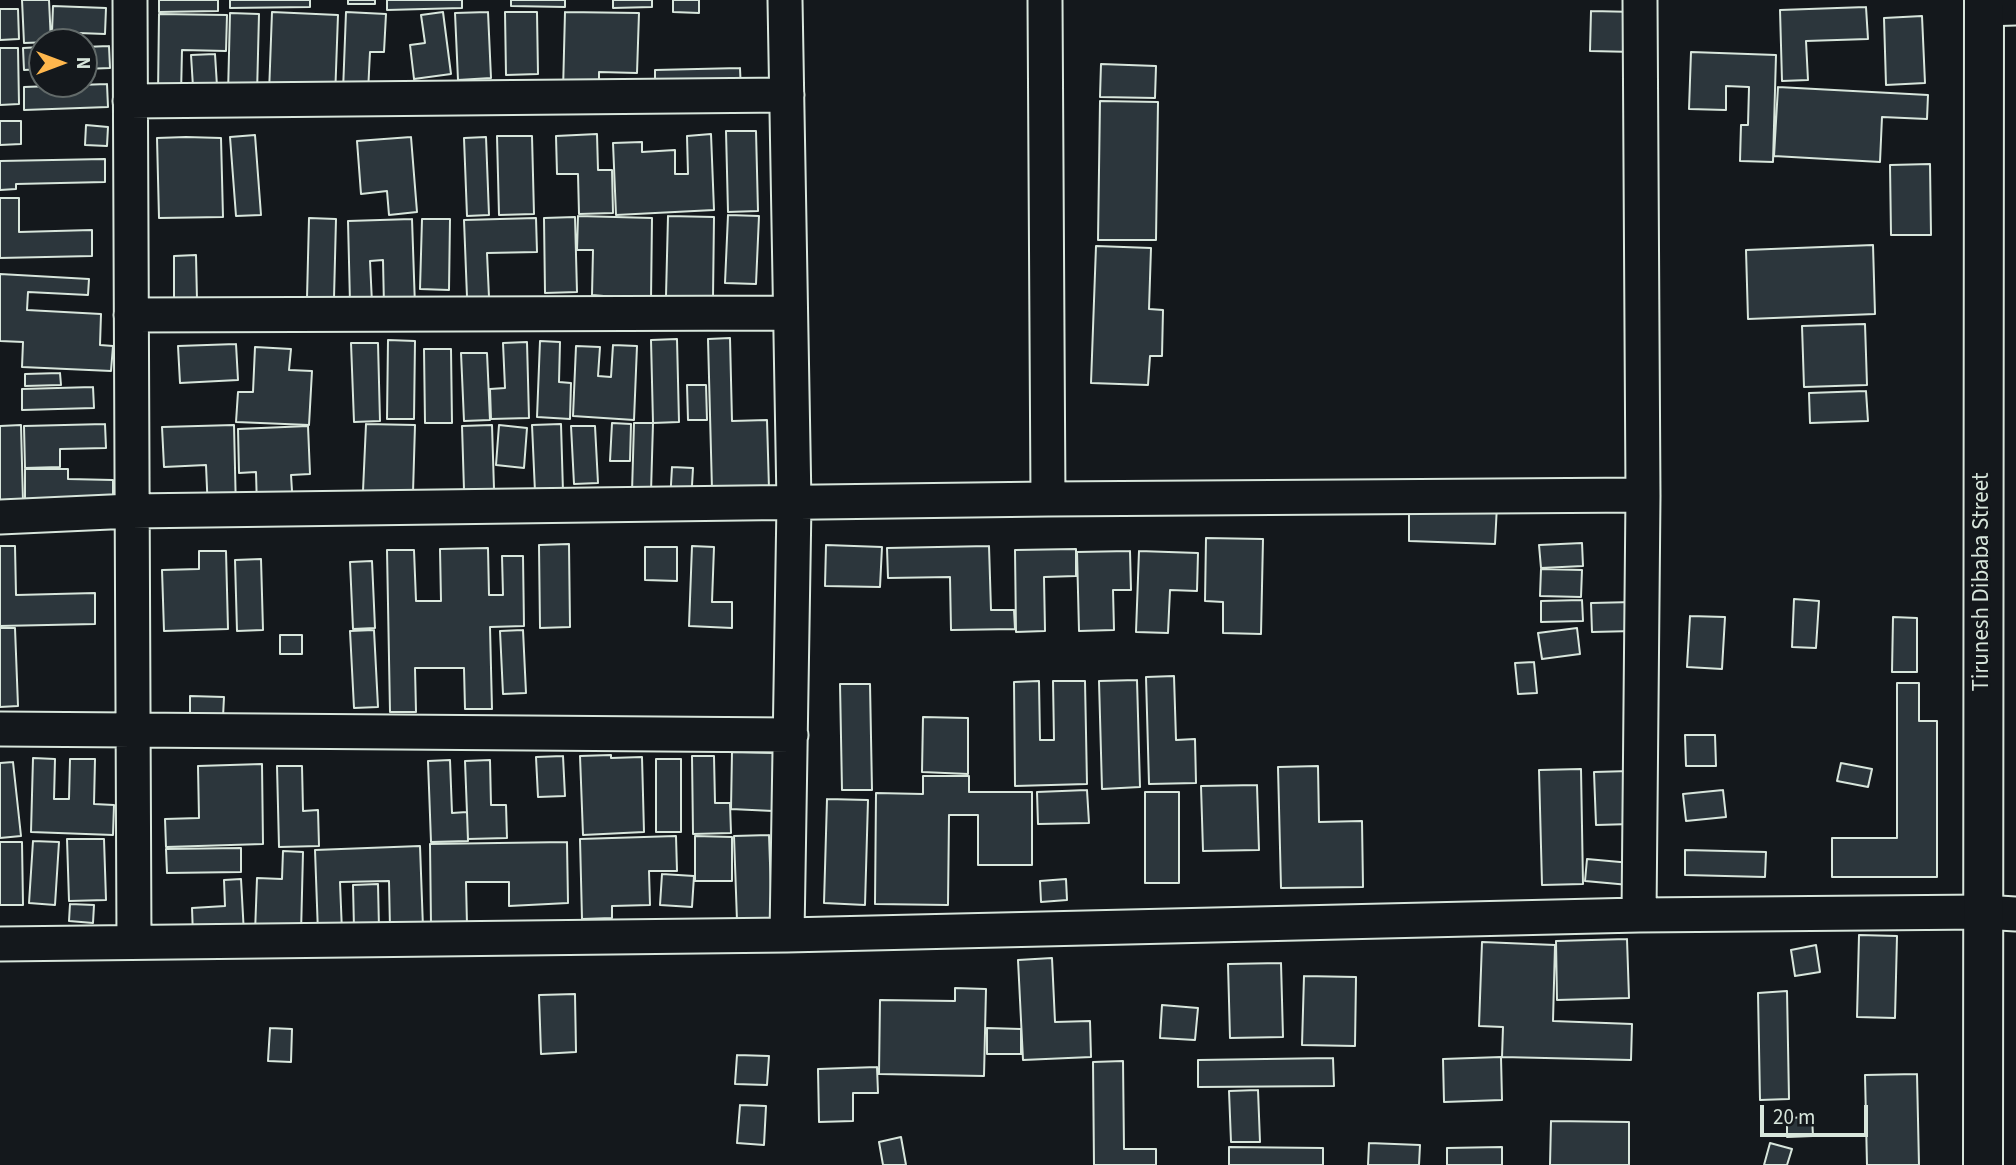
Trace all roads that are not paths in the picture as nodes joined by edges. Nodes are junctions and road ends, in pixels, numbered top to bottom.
1 (130, 0) edge
2 (785, 0) edge
3 (1045, 0) edge
4 (1640, 0) edge
5 (1995, 6) edge
6 (787, 95) junction
7 (130, 101) junction
8 (789, 313) junction
9 (131, 315) junction
10 (1643, 495) junction
11 (1048, 499) junction
12 (794, 503) junction
13 (132, 511) junction
14 (0, 517) edge
15 (0, 729) edge
16 (133, 730) junction
17 (791, 735) junction
18 (2000, 913) edge
19 (1639, 915) junction
20 (787, 935) junction
21 (134, 942) junction
22 (0, 944) edge
23 (1983, 1165) edge

1 - 7 street
2 - 6 street
3 - 11 street
4 - 10 street
5 - 18 main road, Tirunesh Dibaba Street
6 - 7 street
6 - 8 street
7 - 9 street
8 - 9 street
8 - 12 street
9 - 13 street
10 - 11 street
10 - 19 street
11 - 12 street
12 - 13 street
12 - 17 street
13 - 14 street
13 - 16 street
15 - 16 street
16 - 17 street
16 - 21 street
17 - 20 street
18 - 19 street
18 - 23 main road, Tirunesh Dibaba Street
19 - 20 street
20 - 21 street
21 - 22 street

